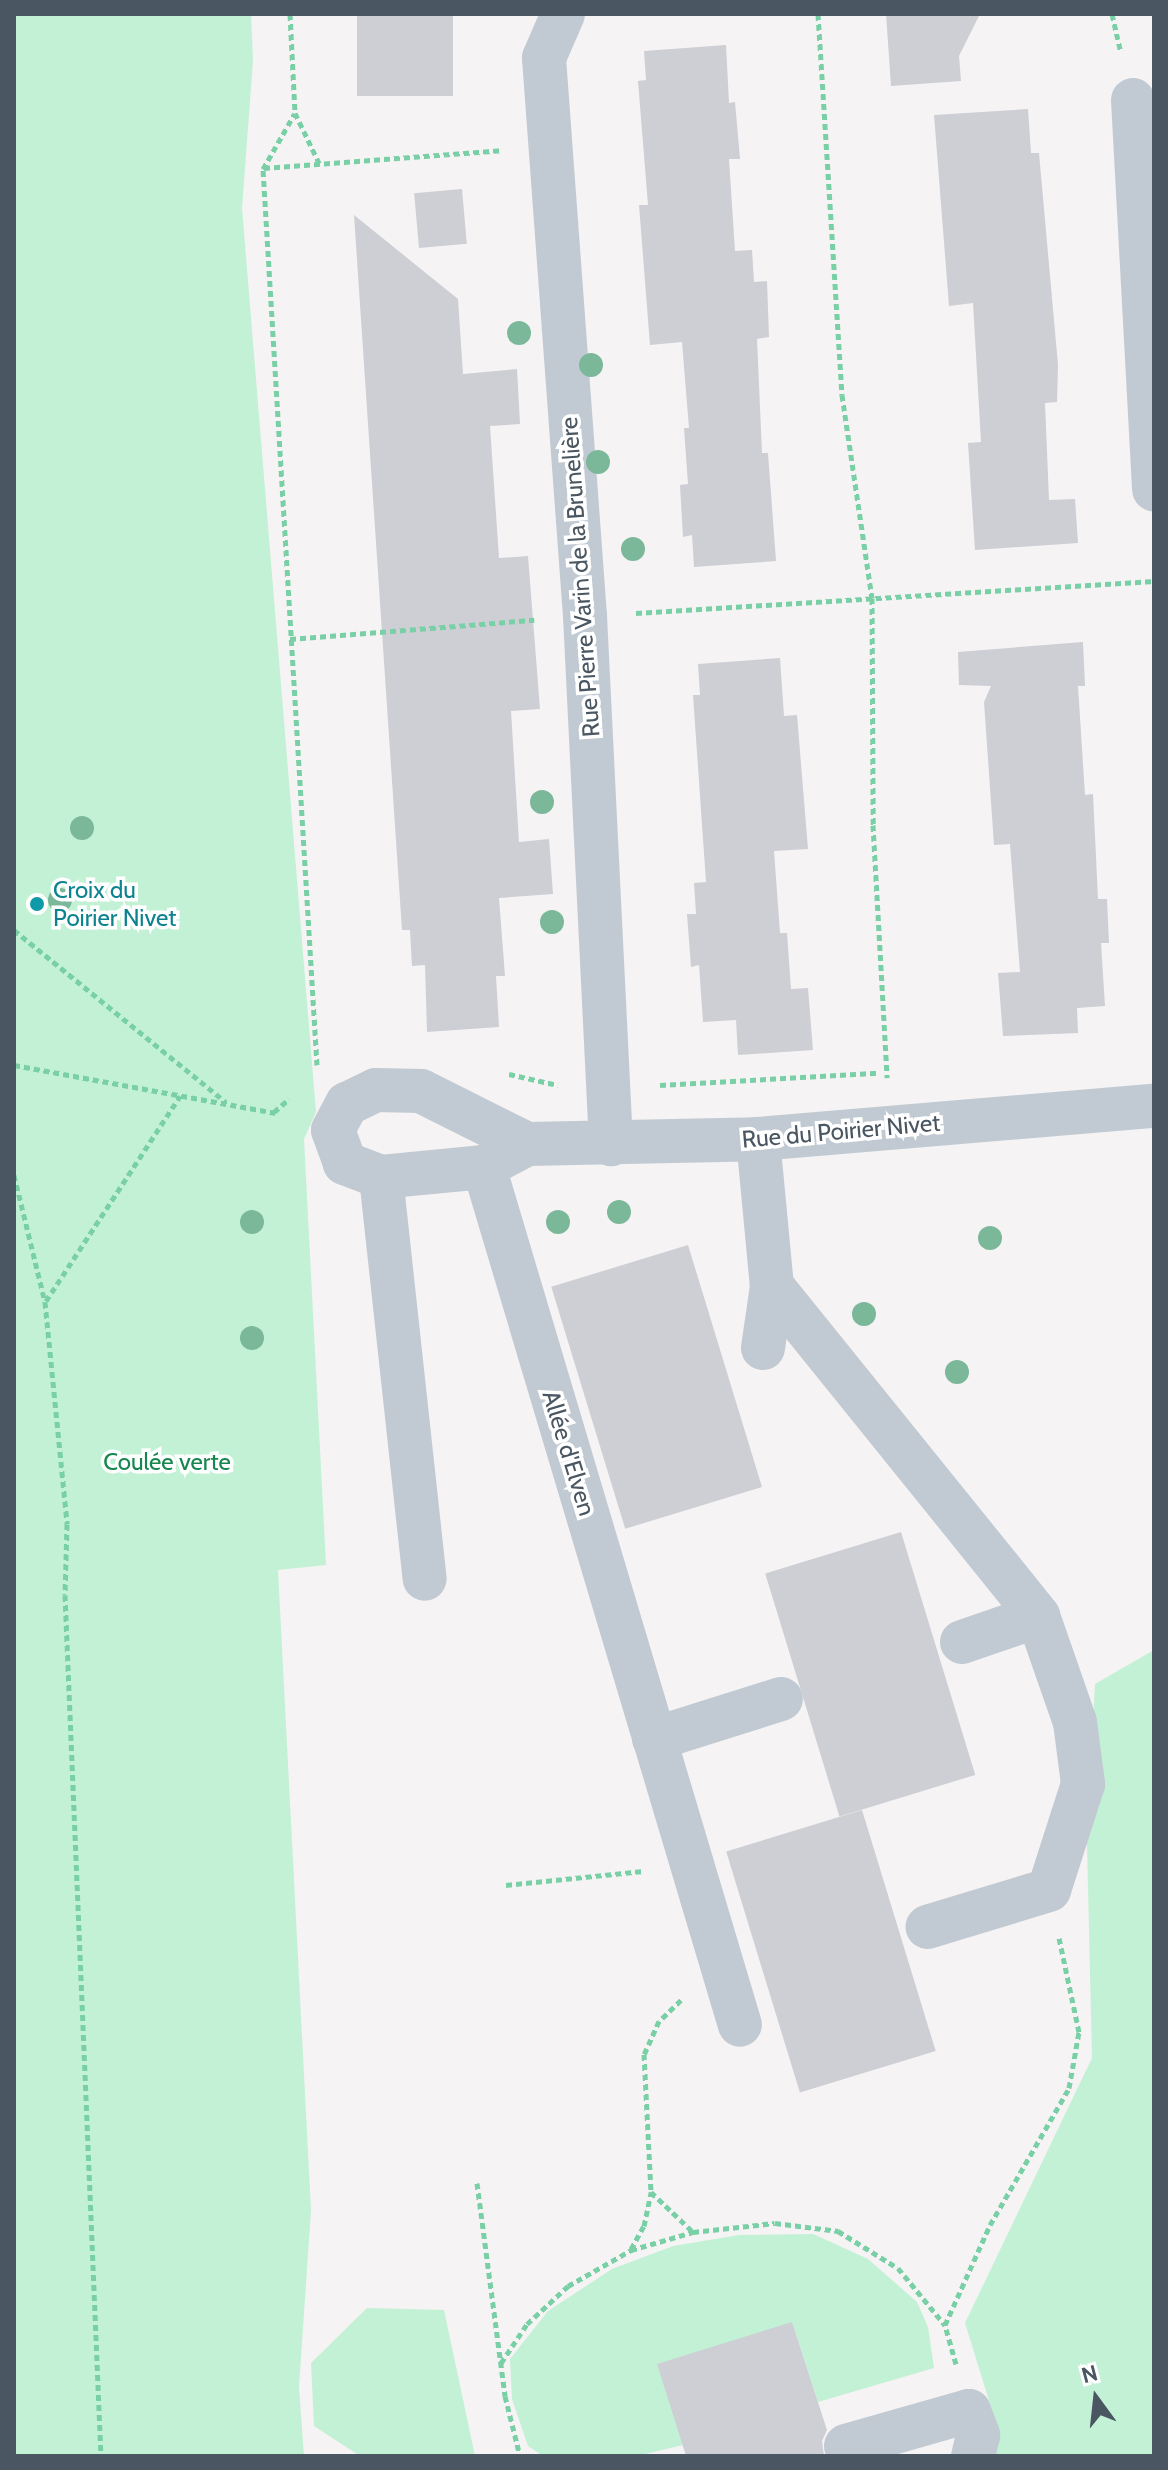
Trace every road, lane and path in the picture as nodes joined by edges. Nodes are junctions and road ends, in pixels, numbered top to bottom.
1 (290, 14) edge
2 (563, 14) edge
3 (818, 14) edge
4 (1133, 100) dead end
5 (295, 113) junction
6 (550, 146) junction
7 (320, 165) junction
8 (263, 169) junction
9 (1154, 489) edge
10 (1154, 581) edge
11 (872, 598) junction
12 (585, 616) junction
13 (290, 639) junction
14 (14, 930) edge
15 (14, 1065) edge
16 (330, 1067) dead end
17 (500, 1072) dead end
18 (902, 1072) dead end
19 (886, 1073) junction
20 (608, 1088) junction
21 (296, 1092) dead end
22 (180, 1096) junction
23 (227, 1103) junction
24 (1154, 1106) edge
25 (274, 1112) junction
26 (892, 1127) junction
27 (333, 1130) junction
28 (758, 1139) junction
29 (527, 1144) junction
30 (611, 1144) junction
31 (484, 1167) junction
32 (14, 1175) edge
33 (381, 1177) junction
34 (772, 1286) junction
35 (45, 1302) junction
36 (763, 1348) dead end
37 (425, 1579) dead end
38 (1038, 1616) junction
39 (962, 1642) dead end
40 (781, 1699) dead end
41 (654, 1739) junction
42 (691, 1866) junction
43 (506, 1885) dead end
44 (1049, 1890) junction
45 (927, 1927) dead end
46 (725, 1978) junction
47 (740, 2025) dead end
48 (477, 2183) dead end
49 (651, 2192) junction
50 (693, 2232) junction
51 (631, 2250) junction
52 (945, 2325) junction
53 (501, 2363) junction
54 (969, 2411) junction
55 (846, 2446) dead end
56 (101, 2456) edge
57 (520, 2456) edge
58 (973, 2456) edge

1 - 5 path
2 - 6 street, Rue Pierre Varin de la Brunelière
3 - 11 path
4 - 9 street
5 - 7 path
5 - 8 path
6 - 7 path
6 - 12 street, Rue Pierre Varin de la Brunelière
7 - 8 path
8 - 13 path
10 - 11 path
11 - 12 path
11 - 19 path
12 - 13 path
12 - 20 street, Rue Pierre Varin de la Brunelière
13 - 16 path
14 - 23 path
15 - 22 path
17 - 20 path
18 - 19 path
19 - 20 path
19 - 26 path
20 - 30 street, Rue Pierre Varin de la Brunelière
21 - 25 path
22 - 23 path
22 - 35 path
23 - 25 path
24 - 26 street, Rue du Poirier Nivet
25 - 27 path
26 - 28 street, Rue du Poirier Nivet
27 - 29 street
27 - 33 street
28 - 30 street, Rue du Poirier Nivet
28 - 34 street
29 - 30 street, Rue du Poirier Nivet
29 - 31 street
31 - 33 street
31 - 41 street, Allée d'Elven
32 - 35 path
33 - 37 street
34 - 36 street
34 - 38 street
35 - 56 path
38 - 39 street
38 - 44 street
40 - 41 street
41 - 42 street, Allée d'Elven
42 - 43 path
42 - 46 street, Allée d'Elven
44 - 45 street
44 - 52 path
46 - 47 street, Allée d'Elven
46 - 49 path
48 - 53 path
49 - 50 path
49 - 51 path
50 - 51 path
50 - 52 path
51 - 53 path
52 - 54 path
53 - 57 path
54 - 55 street
54 - 58 street

